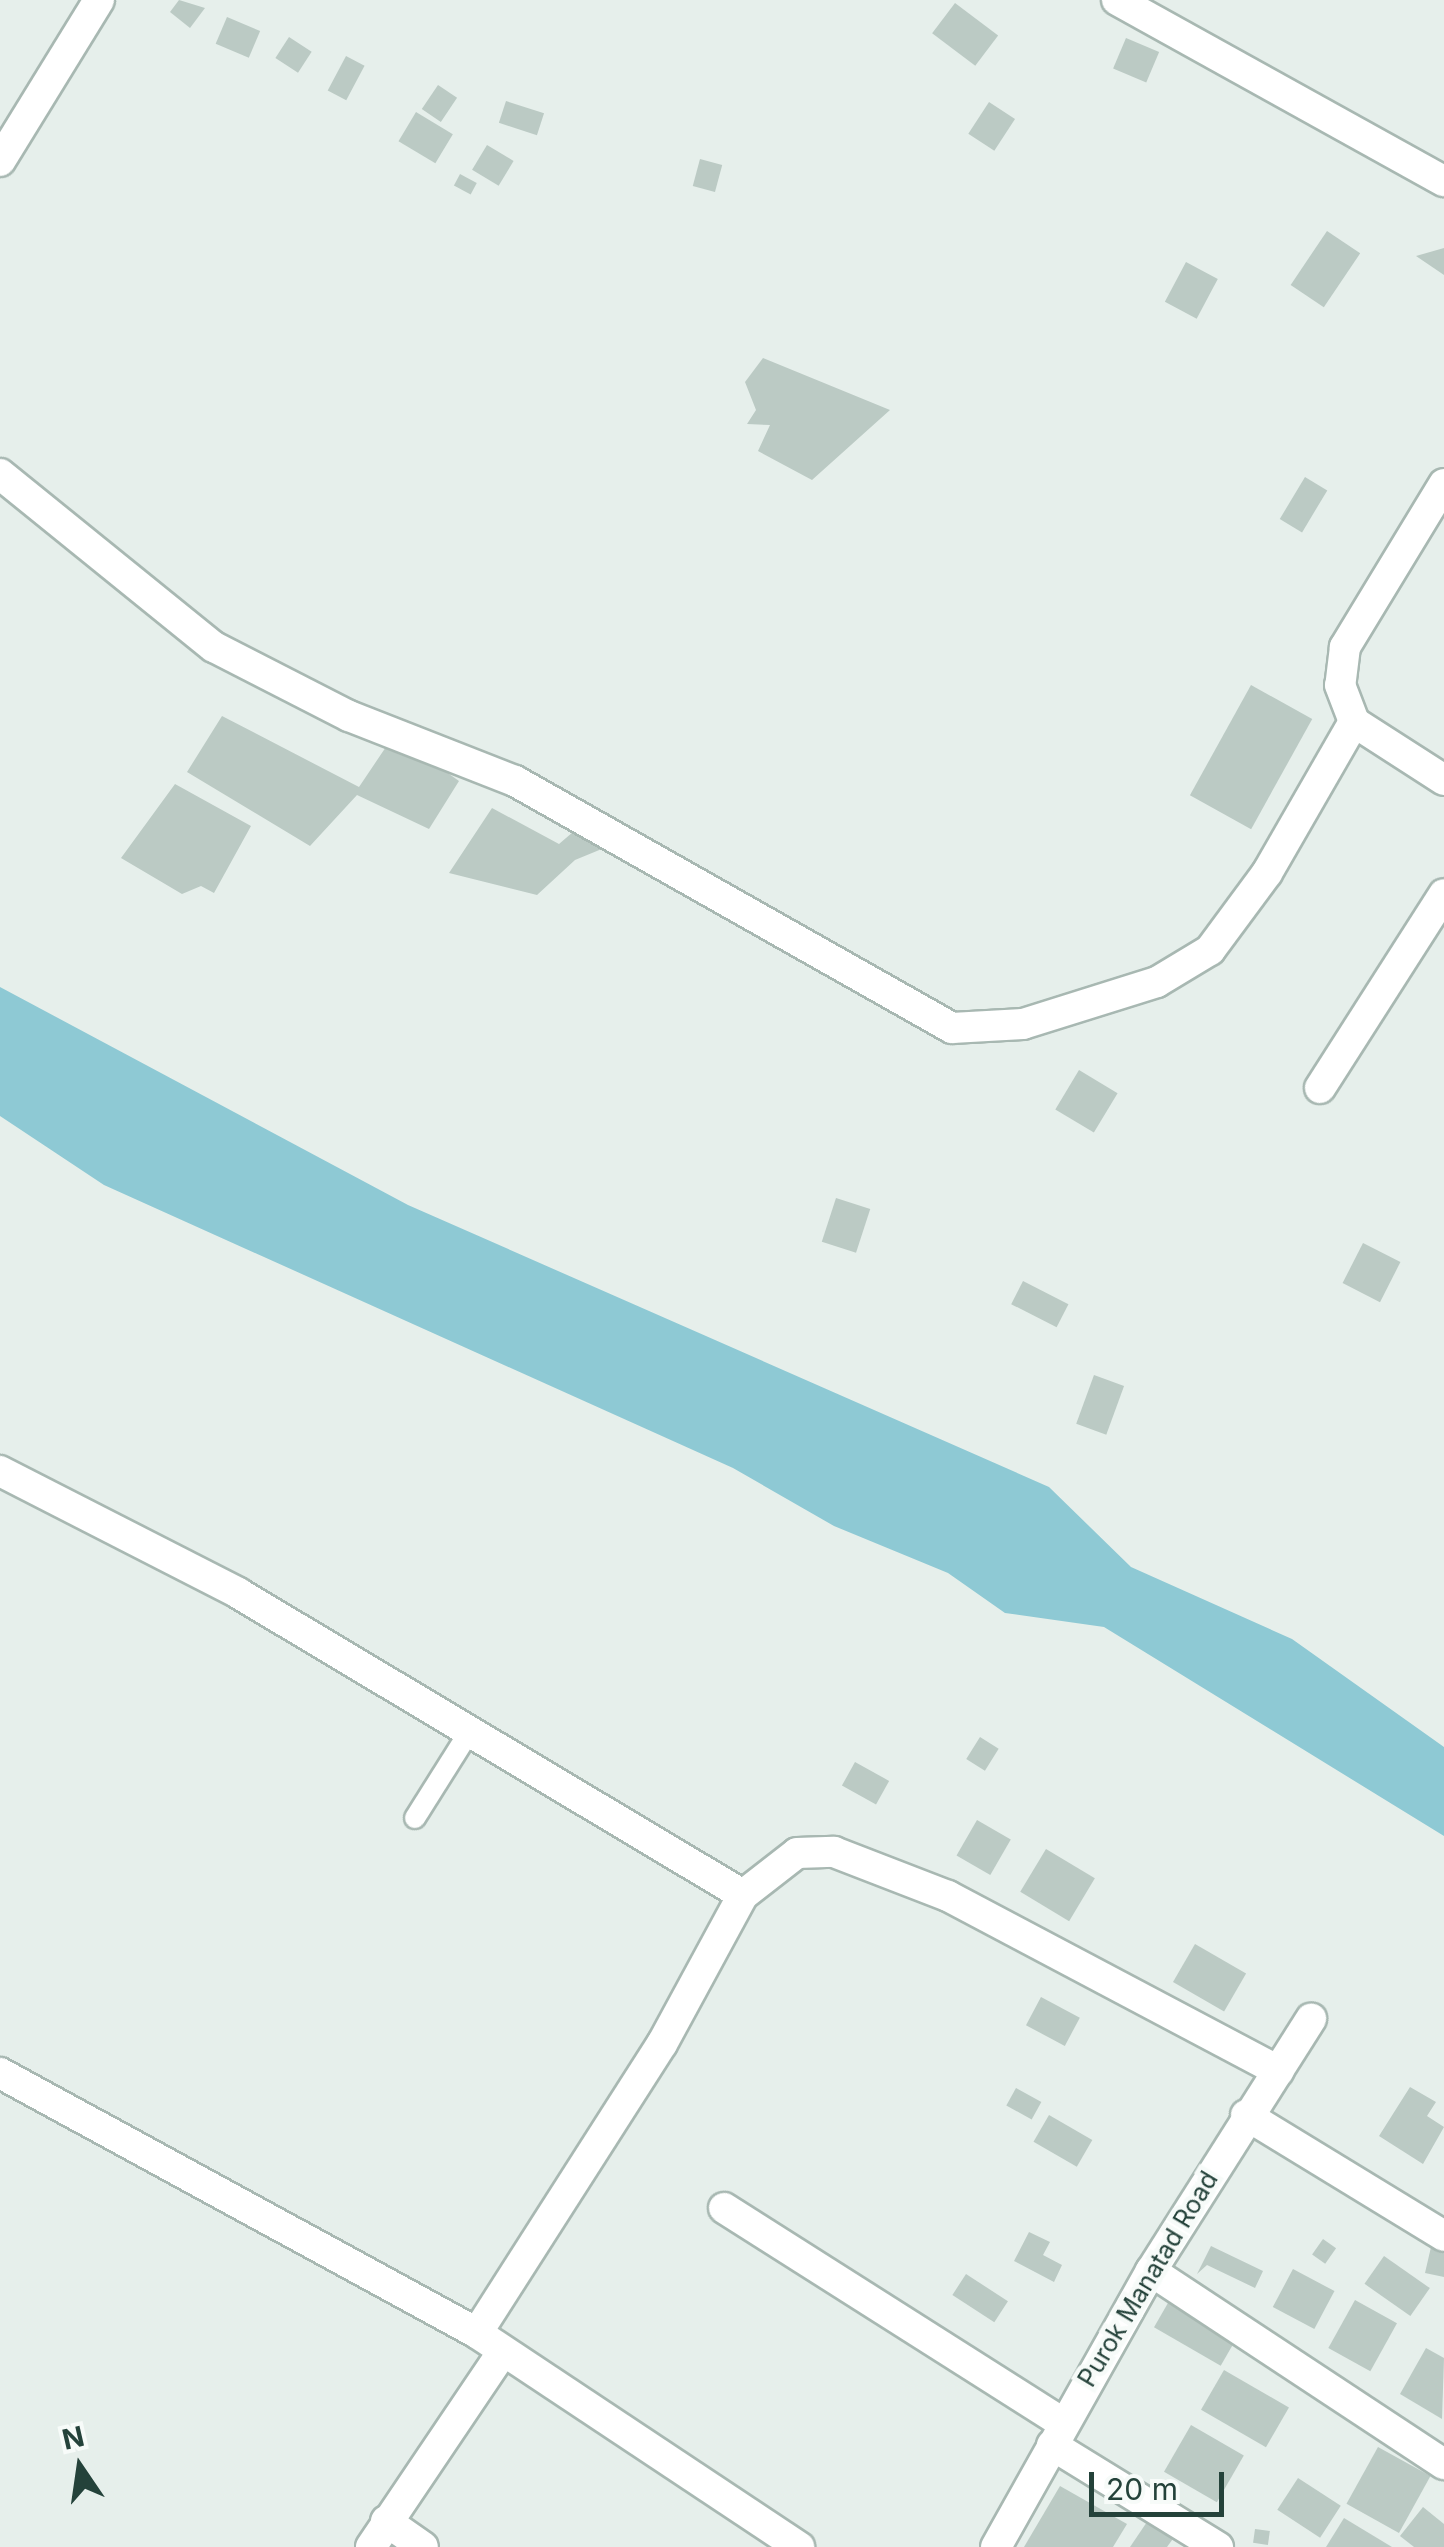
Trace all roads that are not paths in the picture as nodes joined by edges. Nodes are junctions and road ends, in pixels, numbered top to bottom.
1 (99, 0) edge
2 (1117, 0) edge
3 (0, 161) edge
4 (1444, 181) edge
5 (0, 474) edge
6 (1444, 484) edge
7 (1354, 722) junction
8 (1444, 780) edge
9 (1444, 894) edge
10 (1320, 1088) dead end
11 (0, 1471) edge
12 (468, 1734) junction
13 (414, 1818) dead end
14 (743, 1895) junction
15 (1312, 2019) dead end
16 (1278, 2070) junction
17 (0, 2074) edge
18 (1246, 2115) junction
19 (724, 2208) dead end
20 (1444, 2236) edge
21 (1151, 2271) junction
22 (477, 2332) junction
23 (503, 2351) junction
24 (1058, 2434) junction
25 (1444, 2464) edge
26 (378, 2534) edge
27 (423, 2547) edge
28 (799, 2547) edge
29 (996, 2547) edge
30 (1218, 2547) edge

1 - 3 street
2 - 4 street
5 - 7 street
6 - 7 street
7 - 8 street
9 - 10 street
11 - 12 street
12 - 13 lane
12 - 14 street
14 - 16 street
14 - 22 street
15 - 16 street, Purok Manatad Road
16 - 18 street, Purok Manatad Road
17 - 22 street
18 - 20 street
18 - 21 street, Purok Manatad Road
19 - 24 street
21 - 24 street, Purok Manatad Road
21 - 25 street
22 - 23 street
23 - 26 street
23 - 28 street
24 - 29 street, Purok Manatad Road
24 - 30 street
26 - 27 street

